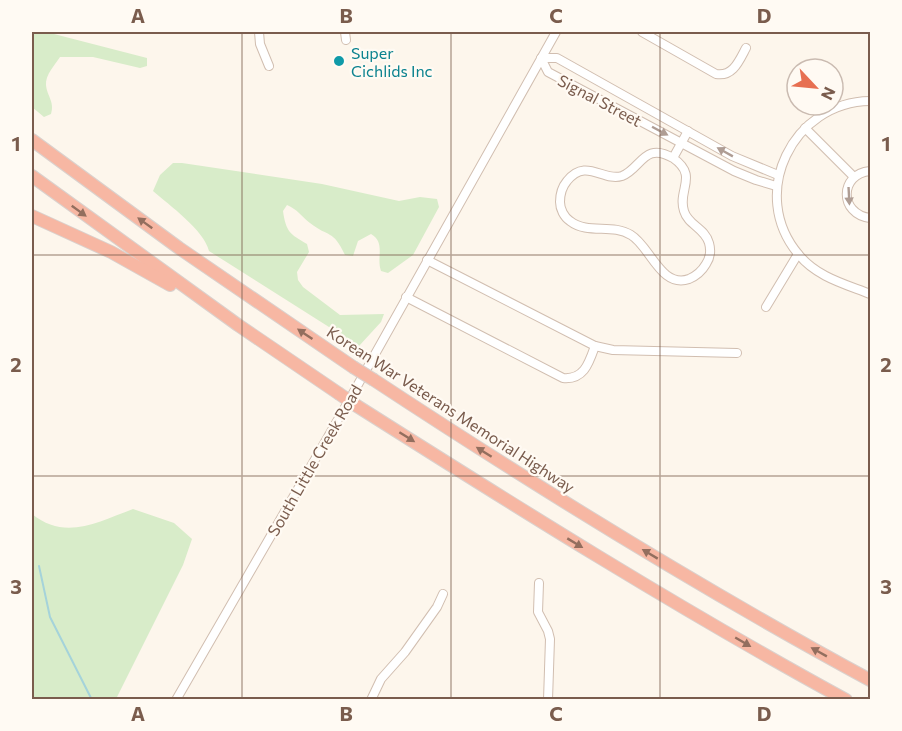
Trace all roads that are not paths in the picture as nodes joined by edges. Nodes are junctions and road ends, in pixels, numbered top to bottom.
1 (259, 32) edge
2 (556, 32) edge
3 (642, 32) edge
4 (746, 48) dead end
5 (541, 58) junction
6 (269, 66) dead end
7 (870, 101) edge
8 (805, 128) junction
9 (688, 131) junction
10 (32, 140) edge
11 (681, 143) junction
12 (673, 158) junction
13 (870, 171) edge
14 (778, 175) junction
15 (32, 176) edge
16 (854, 177) junction
17 (777, 186) junction
18 (32, 216) edge
19 (870, 218) edge
20 (798, 254) junction
21 (427, 260) junction
22 (870, 294) edge
23 (406, 297) junction
24 (766, 307) dead end
25 (238, 325) junction
26 (595, 346) junction
27 (737, 353) dead end
28 (539, 582) dead end
29 (443, 594) dead end
30 (870, 680) edge
31 (176, 699) edge
32 (370, 699) edge
33 (548, 699) edge
34 (846, 699) edge

1 - 6 street
2 - 5 street, South Little Creek Road
3 - 4 street
5 - 9 street, Signal Street
5 -> 11 street, Signal Street
5 - 21 street, South Little Creek Road
7 - 8 street
8 - 14 street
8 - 16 street
9 - 11 street
14 -> 9 street, Signal Street
30 -> 10 highway, Korean War Veterans Memorial Highway, bridge
11 - 12 street
11 - 17 street, Signal Street
12 - 12 street
13 - 16 street
14 - 17 street
15 -> 25 highway
16 -> 19 street
17 - 20 street
18 - 25 highway
20 - 22 street
20 - 24 street
21 - 23 street, South Little Creek Road
21 - 26 street
23 - 26 street
23 - 31 street, South Little Creek Road
25 -> 34 highway, bridge
26 - 27 street
28 - 33 street
29 - 32 street

